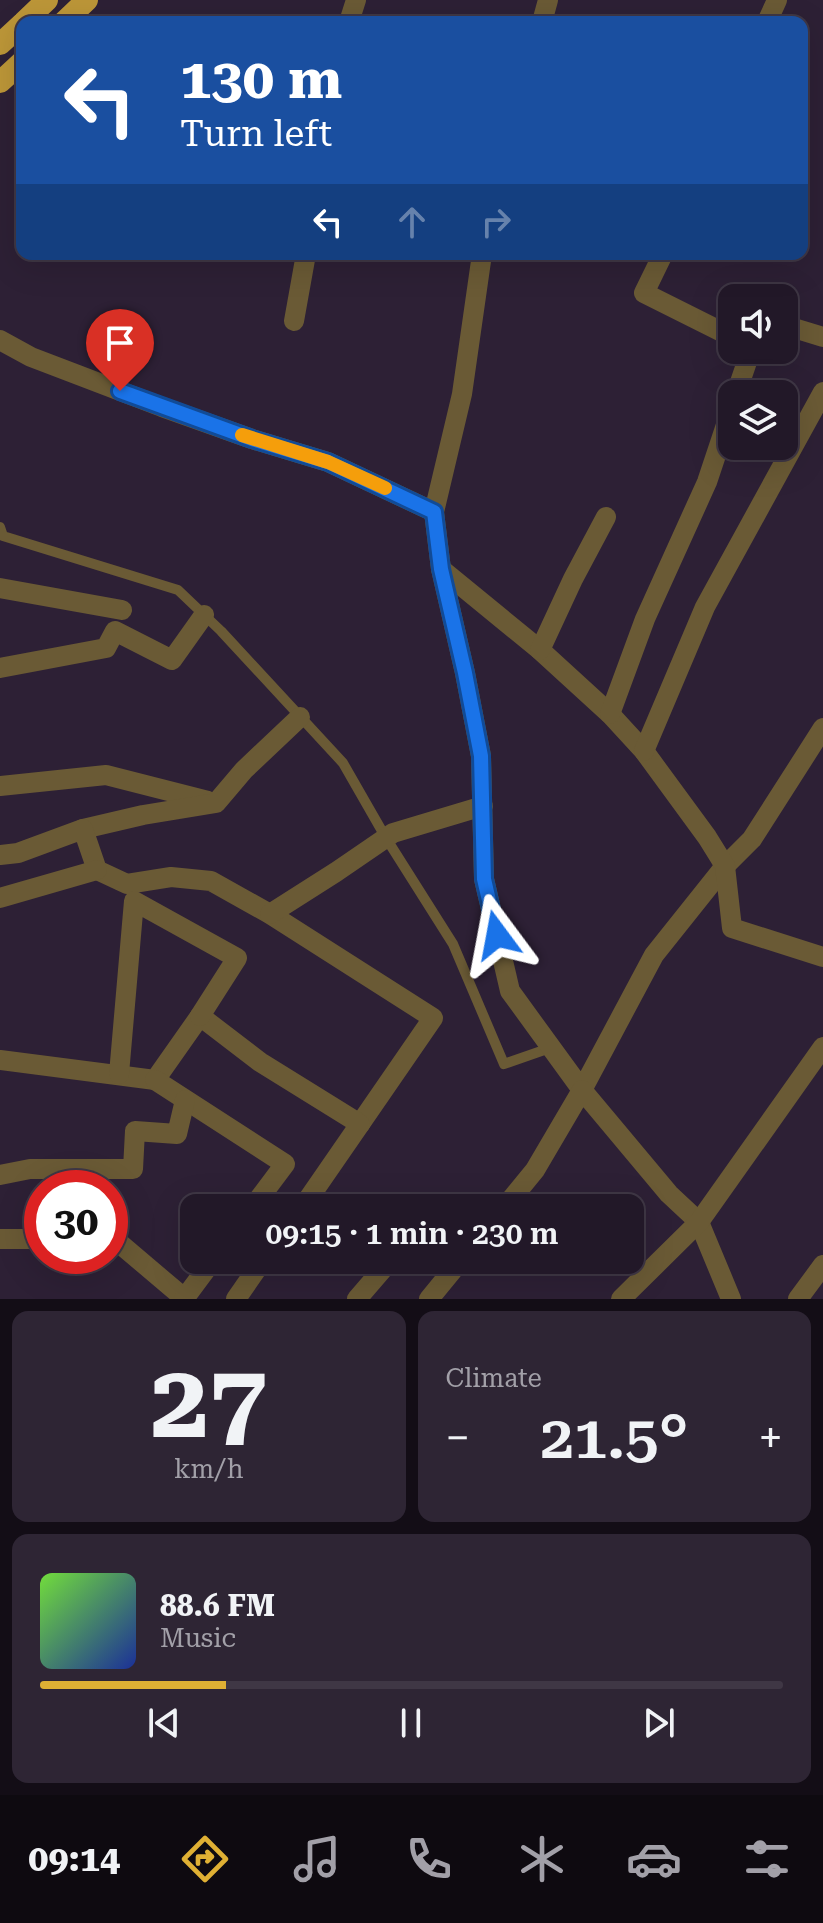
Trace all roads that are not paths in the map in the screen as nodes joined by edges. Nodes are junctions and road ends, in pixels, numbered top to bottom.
1 (47, 0) edge
2 (87, 0) edge
3 (30, 16) edge
4 (70, 16) edge
5 (16, 29) edge
6 (0, 44) edge
7 (16, 67) edge
8 (0, 82) edge
9 (305, 260) edge
10 (481, 260) edge
11 (660, 260) edge
12 (294, 321) dead end
13 (798, 329) edge
14 (718, 330) edge
15 (823, 337) edge
16 (0, 340) edge
17 (823, 392) edge
18 (718, 449) edge
19 (434, 512) junction
20 (606, 517) dead end
21 (0, 527) edge
22 (441, 569) junction
23 (0, 588) edge
24 (122, 610) dead end
25 (204, 615) junction
26 (540, 650) junction
27 (0, 668) edge
28 (610, 714) junction
29 (300, 717) junction
30 (823, 728) edge
31 (644, 751) junction
32 (0, 786) edge
33 (216, 803) junction
34 (483, 806) junction
35 (83, 829) junction
36 (386, 838) junction
37 (0, 855) edge
38 (725, 866) junction
39 (97, 870) junction
40 (0, 898) edge
41 (270, 914) junction
42 (823, 957) edge
43 (200, 1016) junction
44 (823, 1047) edge
45 (550, 1048) junction
46 (0, 1060) edge
47 (119, 1074) junction
48 (155, 1080) junction
49 (582, 1090) junction
50 (185, 1100) junction
51 (360, 1124) junction
52 (0, 1175) edge
53 (262, 1194) edge
54 (316, 1194) edge
55 (515, 1194) edge
56 (699, 1222) junction
57 (0, 1239) edge
58 (24, 1239) edge
59 (128, 1252) edge
60 (823, 1265) edge
61 (202, 1274) edge
62 (253, 1274) edge
63 (379, 1274) edge
64 (450, 1274) edge
65 (184, 1298) edge
66 (236, 1299) edge
67 (357, 1299) edge
68 (429, 1299) edge
69 (621, 1299) edge
70 (731, 1299) edge
71 (798, 1299) edge

1 - 3 highway
2 - 4 highway
5 - 6 highway
7 - 8 highway
9 - 12 street
10 - 19 street
11 - 14 street
13 - 15 street
16 - 19 street
17 - 31 street
18 - 28 street
19 - 22 street
20 - 26 street
21 - 25 lane
22 - 26 street
22 - 34 street
23 - 24 street
25 - 27 street
25 - 29 lane
26 - 28 street
28 - 31 street
29 - 33 street
29 - 36 lane
30 - 38 street
31 - 38 street
32 - 33 street
33 - 35 street
34 - 36 street
34 - 45 street
35 - 37 street
35 - 39 street
36 - 41 street
36 - 45 lane
38 - 42 street
38 - 49 street
39 - 40 street
39 - 41 street
41 - 51 street
43 - 47 street
43 - 48 street
43 - 51 street
44 - 56 street
45 - 49 street
46 - 47 street
47 - 48 street
48 - 50 street
49 - 55 street
49 - 56 street
50 - 52 street
50 - 53 street
51 - 54 street
56 - 69 street
56 - 70 street
57 - 58 street
59 - 65 street
60 - 71 street
61 - 65 street
62 - 66 street
63 - 67 street
64 - 68 street

